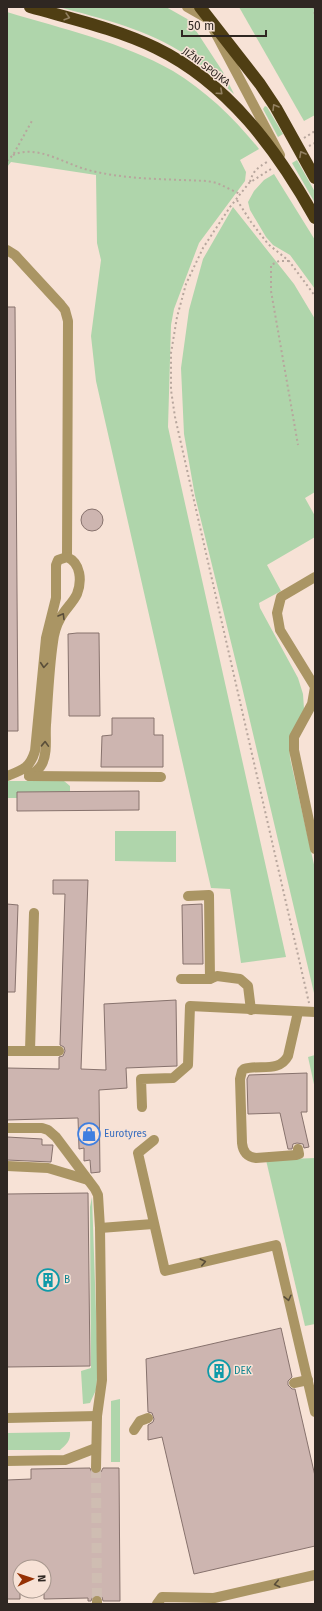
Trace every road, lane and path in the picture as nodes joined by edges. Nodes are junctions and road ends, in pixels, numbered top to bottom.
1 (30, 7) edge
2 (187, 7) edge
3 (200, 7) edge
4 (314, 7) edge
5 (315, 18) edge
6 (208, 19) junction
7 (33, 119) dead end
8 (13, 156) junction
9 (7, 161) edge
10 (257, 168) dead end
11 (262, 175) dead end
12 (315, 178) edge
13 (249, 183) junction
14 (240, 194) junction
15 (303, 197) junction
16 (237, 200) junction
17 (315, 218) edge
18 (7, 250) edge
19 (289, 261) junction
20 (315, 296) edge
21 (298, 445) dead end
22 (67, 557) junction
23 (315, 578) edge
24 (314, 705) edge
25 (7, 776) edge
26 (29, 776) junction
27 (161, 777) dead end
28 (315, 849) edge
29 (188, 896) dead end
30 (34, 913) dead end
31 (181, 979) dead end
32 (210, 979) junction
33 (251, 1010) junction
34 (298, 1012) junction
35 (313, 1013) edge
36 (7, 1051) edge
37 (30, 1051) junction
38 (59, 1051) dead end
39 (142, 1107) dead end
40 (7, 1128) edge
41 (154, 1140) dead end
42 (298, 1150) dead end
43 (7, 1166) edge
44 (88, 1180) junction
45 (153, 1224) junction
46 (100, 1228) junction
47 (308, 1380) junction
48 (294, 1383) dead end
49 (315, 1412) edge
50 (97, 1416) junction
51 (7, 1418) edge
52 (148, 1418) dead end
53 (134, 1430) dead end
54 (96, 1448) junction
55 (7, 1461) edge
56 (96, 1468) tunnel mouth
57 (315, 1575) edge
58 (157, 1604) edge

1 -> 15 highway, JIŽNÍ SPOJKA
2 - 6 lane
3 - 6 highway
4 - 5 path
12 -> 6 highway
6 - 15 lane
7 - 8 path
8 - 9 path
8 - 14 path
10 - 13 path
11 - 13 path
13 - 14 path
14 - 16 path
15 - 17 highway, JIŽNÍ SPOJKA
16 - 19 path
16 - 35 path
18 - 22 lane
19 - 20 path
19 - 21 path
22 -> 25 lane
26 -> 22 lane
23 - 24 lane
24 - 28 lane
25 - 26 lane
26 - 27 lane
29 - 32 lane
30 - 37 lane
31 - 32 lane
32 - 33 lane
33 - 34 lane
33 - 39 lane
34 - 35 lane
34 - 42 lane
36 - 37 lane
37 - 38 lane
40 - 44 lane
41 - 45 lane
43 - 44 lane
44 - 46 lane
45 - 46 lane
45 -> 47 lane
46 - 50 lane
47 - 48 lane
47 - 49 lane
50 - 51 lane
50 - 54 lane
52 - 53 lane
54 - 55 lane
54 - 56 lane
57 -> 58 lane

